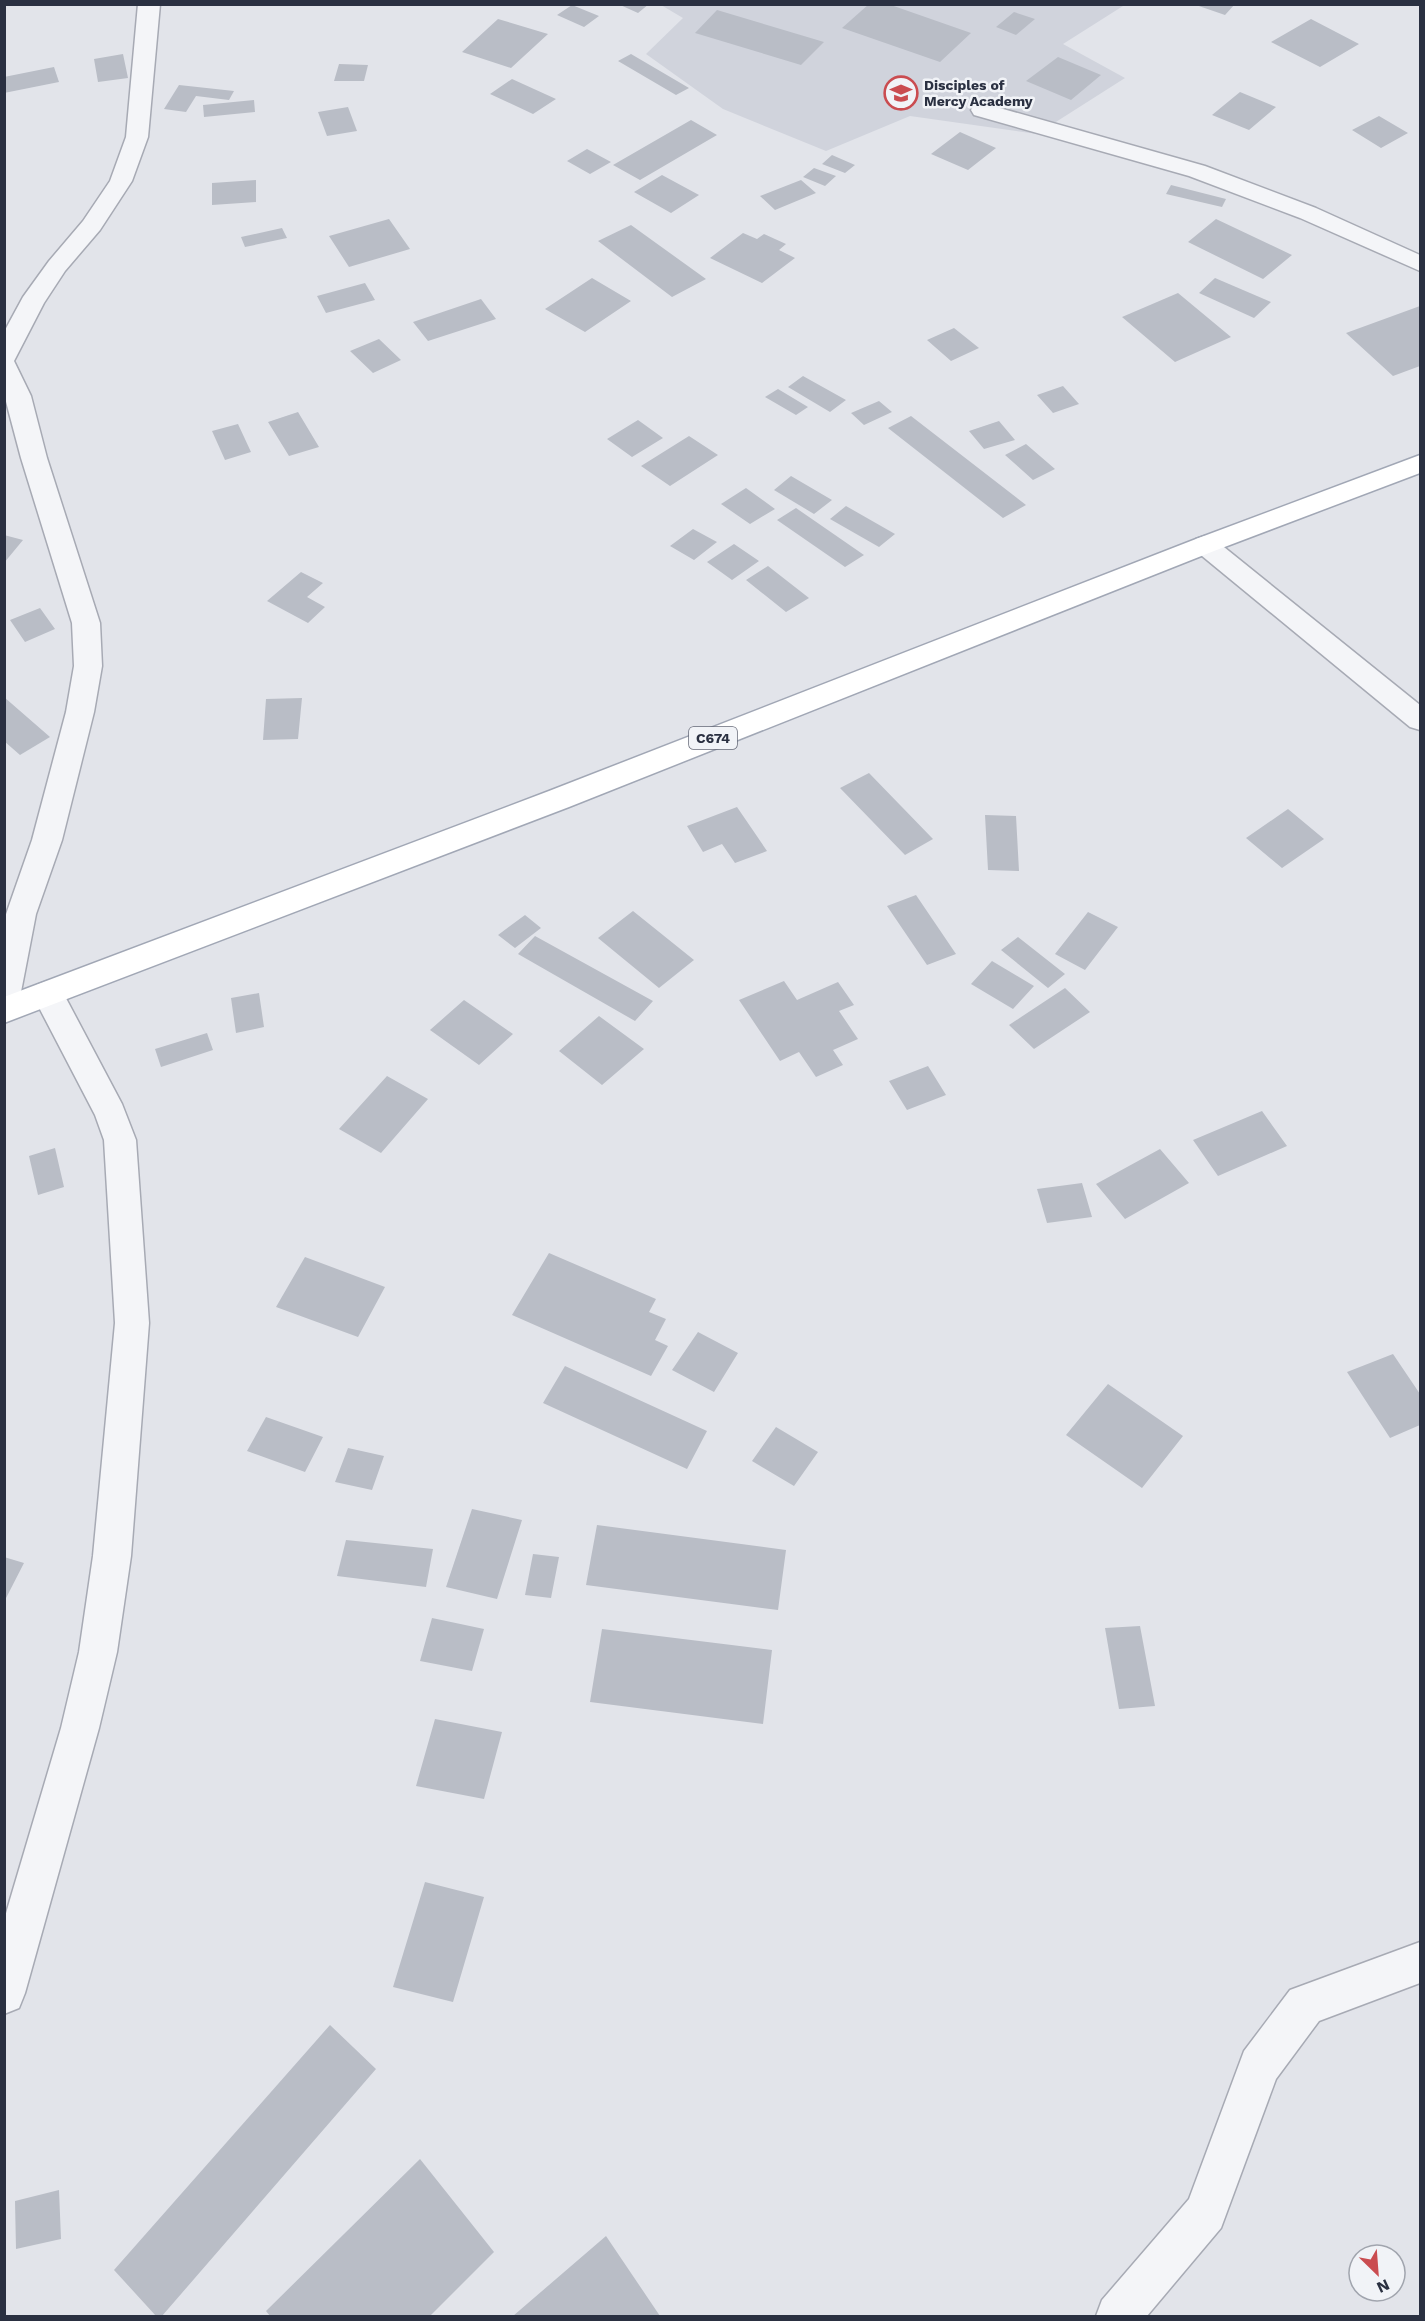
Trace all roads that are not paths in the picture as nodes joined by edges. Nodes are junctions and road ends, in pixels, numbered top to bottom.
1 (148, 4) edge
2 (982, 110) dead end
3 (1420, 264) edge
4 (4, 357) edge
5 (4, 364) edge
6 (1420, 464) edge
7 (1205, 545) junction
8 (1420, 720) edge
9 (48, 994) junction
10 (4, 997) edge
11 (4, 1010) edge
12 (1420, 1963) edge
13 (4, 1993) edge
14 (1118, 2316) edge

1 - 4 street
2 - 3 street
5 - 10 street
6 - 7 main road, C674
7 - 8 street
7 - 9 main road, C674
9 - 11 main road, C674
9 - 13 street
12 - 14 street

